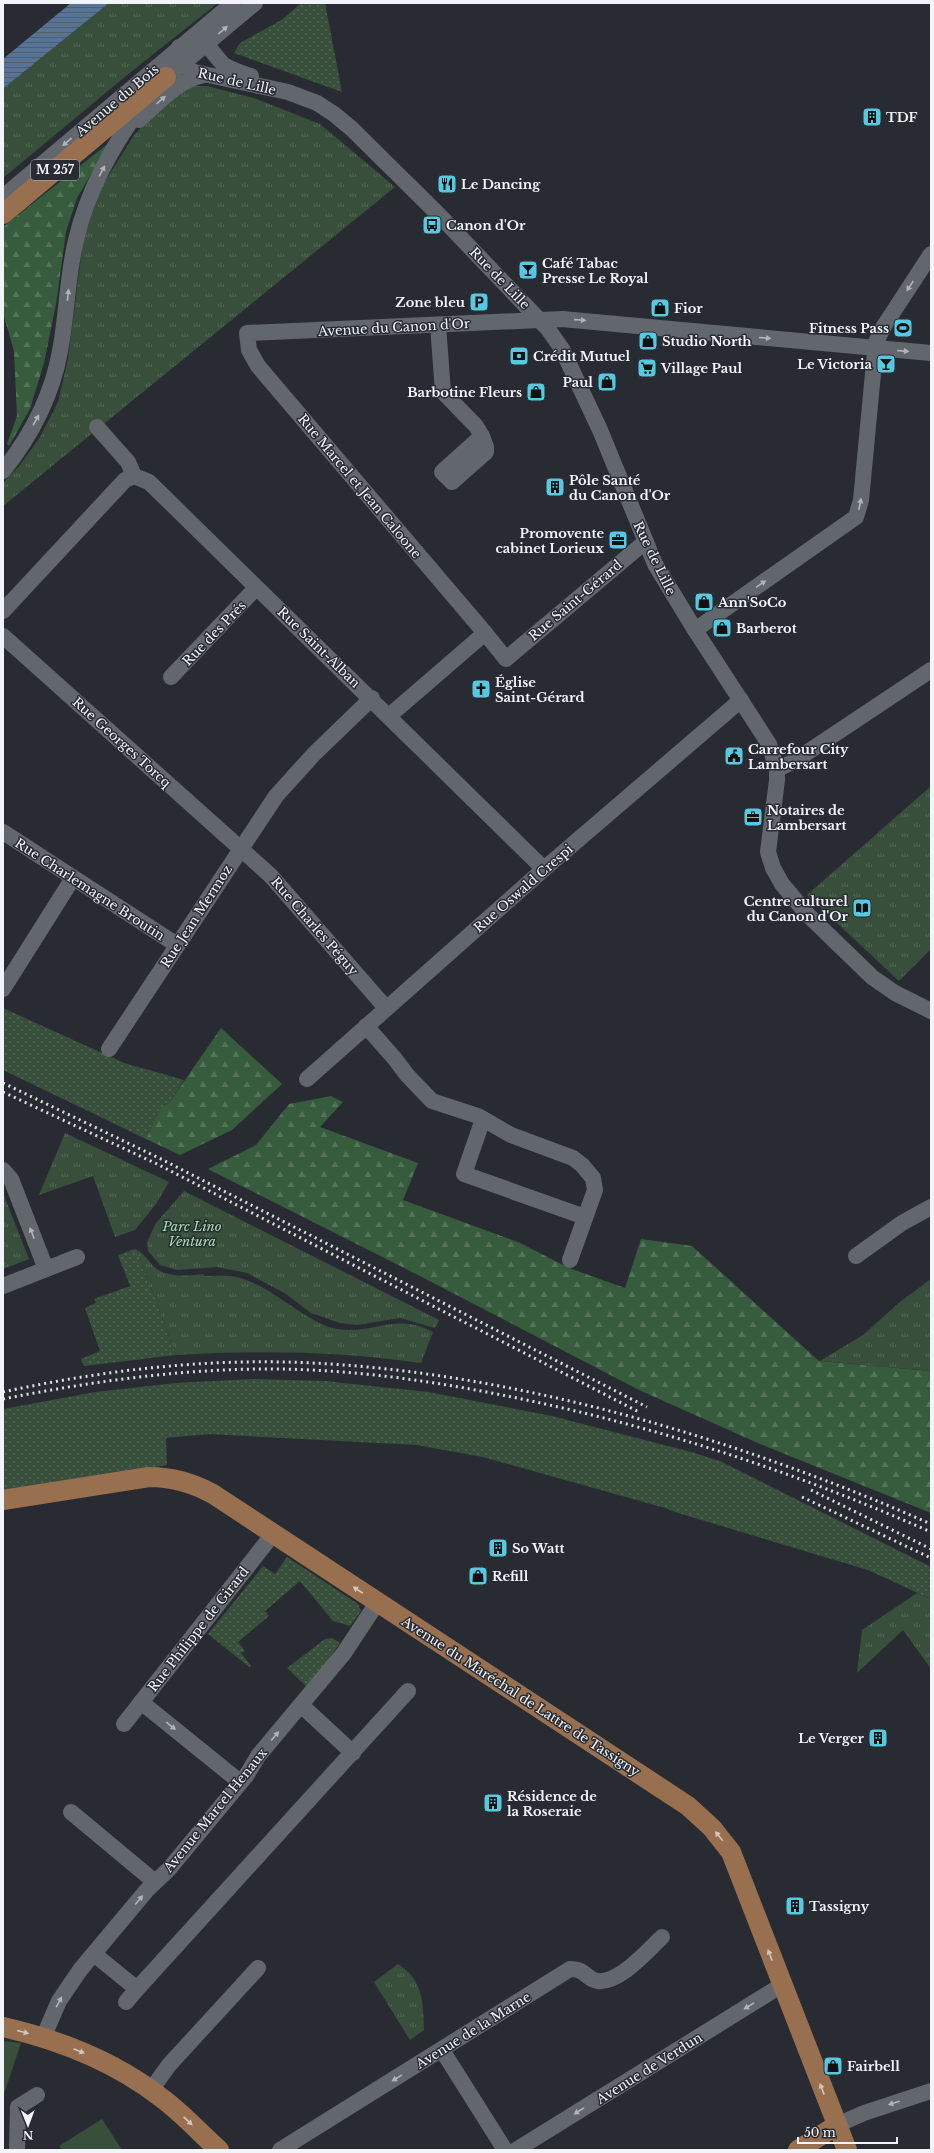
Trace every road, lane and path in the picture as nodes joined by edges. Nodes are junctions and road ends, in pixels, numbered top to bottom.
1 (233, 3) edge
2 (255, 3) edge
3 (184, 43) junction
4 (205, 45) junction
5 (182, 64) junction
6 (204, 76) junction
7 (166, 78) junction
8 (288, 92) junction
9 (122, 136) junction
10 (3, 197) edge
11 (3, 214) edge
12 (931, 254) edge
13 (541, 320) junction
14 (438, 325) junction
15 (247, 333) joint
16 (875, 348) junction
17 (931, 353) edge
18 (97, 427) dead end
19 (482, 436) dead end
20 (3, 471) edge
21 (134, 476) junction
22 (645, 542) junction
23 (256, 588) junction
24 (3, 611) edge
25 (695, 630) junction
26 (485, 634) junction
27 (3, 636) edge
28 (506, 659) joint
29 (931, 670) edge
30 (171, 677) dead end
31 (372, 698) junction
32 (741, 700) junction
33 (388, 716) junction
34 (777, 769) junction
35 (3, 832) edge
36 (241, 847) junction
37 (544, 869) junction
38 (73, 878) junction
39 (177, 945) junction
40 (3, 989) edge
41 (386, 1008) junction
42 (931, 1011) edge
43 (366, 1026) junction
44 (109, 1049) dead end
45 (307, 1079) dead end
46 (483, 1119) junction
47 (3, 1170) edge
48 (931, 1208) edge
49 (585, 1217) junction
50 (856, 1256) dead end
51 (77, 1257) dead end
52 (570, 1260) dead end
53 (46, 1269) junction
54 (3, 1286) edge
55 (3, 1500) edge
56 (273, 1534) junction
57 (377, 1603) junction
58 (408, 1692) dead end
59 (141, 1702) junction
60 (301, 1705) junction
61 (124, 1724) dead end
62 (353, 1752) junction
63 (240, 1782) junction
64 (71, 1812) dead end
65 (155, 1882) junction
66 (662, 1937) dead end
67 (94, 1954) junction
68 (258, 1968) dead end
69 (782, 1985) junction
70 (137, 1989) junction
71 (126, 2002) dead end
72 (3, 2027) edge
73 (43, 2038) junction
74 (442, 2050) junction
75 (151, 2090) junction
76 (931, 2091) edge
77 (37, 2095) dead end
78 (837, 2125) junction
79 (18, 2150) edge
80 (219, 2150) edge
81 (280, 2150) edge
82 (505, 2150) edge
83 (516, 2150) edge
84 (798, 2150) edge
85 (847, 2150) edge

1 - 3 street, Avenue du Bois
4 -> 2 street, Avenue du Bois
3 - 4 street, Rue de Lille
3 - 5 street, Rue de Lille
3 -> 10 street, Avenue du Bois / M 257
4 - 5 street, Avenue du Bois
4 - 8 street, Rue de Lille
5 - 6 street, Rue de Lille
5 - 7 street, Avenue du Bois / M 257
6 - 8 street, Rue de Lille
9 -> 6 street
7 - 9 street, Avenue du Bois
7 - 11 main road, M 257
8 - 13 street, Rue de Lille
20 -> 9 street, Avenue du Bois
12 -> 16 street
13 - 14 street, Avenue du Canon d'Or
13 -> 16 street, Avenue du Canon d'Or
13 - 22 street, Rue de Lille
14 - 15 street, Avenue du Canon d'Or
14 - 19 street
15 - 26 street, Rue Marcel et Jean Caloone
16 -> 17 street, Avenue du Canon d'Or
25 -> 16 street
18 - 21 street
21 - 23 street, Rue Saint-Alban
21 - 24 street
22 - 25 street, Rue de Lille
22 - 28 street, Rue Saint-Gérard
23 - 30 street, Rue des Prés
23 - 31 street, Rue Saint-Alban
25 - 32 street, Rue de Lille
26 - 28 street, Rue Marcel et Jean Caloone
26 - 33 street
27 - 36 street, Rue Georges Torcq
29 - 34 street
31 - 33 street, Rue Saint-Alban
31 - 36 street, Rue Jean Mermoz
32 - 34 street, Rue de Lille
32 - 37 street, Rue Oswald Crespi
33 - 37 street, Rue Saint-Alban
34 - 42 street, Rue de Lille
35 - 38 street, Rue Charlemagne Broutin
36 - 39 street, Rue Jean Mermoz
36 - 41 street, Rue Charles Péguy
37 - 41 street, Rue Oswald Crespi
38 - 39 street, Rue Charlemagne Broutin
38 - 40 street
39 - 44 street, Rue Jean Mermoz
41 - 43 street, Rue Oswald Crespi
43 - 45 street, Rue Oswald Crespi
43 - 46 street
46 - 49 street
46 - 49 street
53 -> 47 street
48 - 50 street
49 - 52 street
51 - 53 street
53 - 54 street
55 - 56 main road, Avenue du Maréchal de Lattre de Tassigny
57 -> 56 main road, Avenue du Maréchal de Lattre de Tassigny
56 - 59 street, Rue Philippe de Girard
57 - 60 street, Avenue Marcel Henaux
69 -> 57 main road, Avenue du Maréchal de Lattre de Tassigny
58 - 62 street
59 - 61 street, Rue Philippe de Girard
59 -> 63 street
60 - 62 street
63 -> 60 street, Avenue Marcel Henaux
62 - 70 street
63 - 65 street, Avenue Marcel Henaux
64 - 65 street
67 -> 65 street, Avenue Marcel Henaux
66 - 74 street, Avenue de la Marne
67 - 70 street
73 -> 67 street, Avenue Marcel Henaux
68 - 75 street
78 -> 69 main road, Avenue du Maréchal de Lattre de Tassigny
69 -> 83 street, Avenue de Verdun
70 - 71 street
72 -> 73 main road
73 -> 75 main road
74 -> 81 street, Avenue de la Marne
74 - 82 street
75 -> 80 main road
76 -> 78 street
77 - 79 street
78 - 84 main road
78 - 85 main road, Avenue du Maréchal de Lattre de Tassigny

